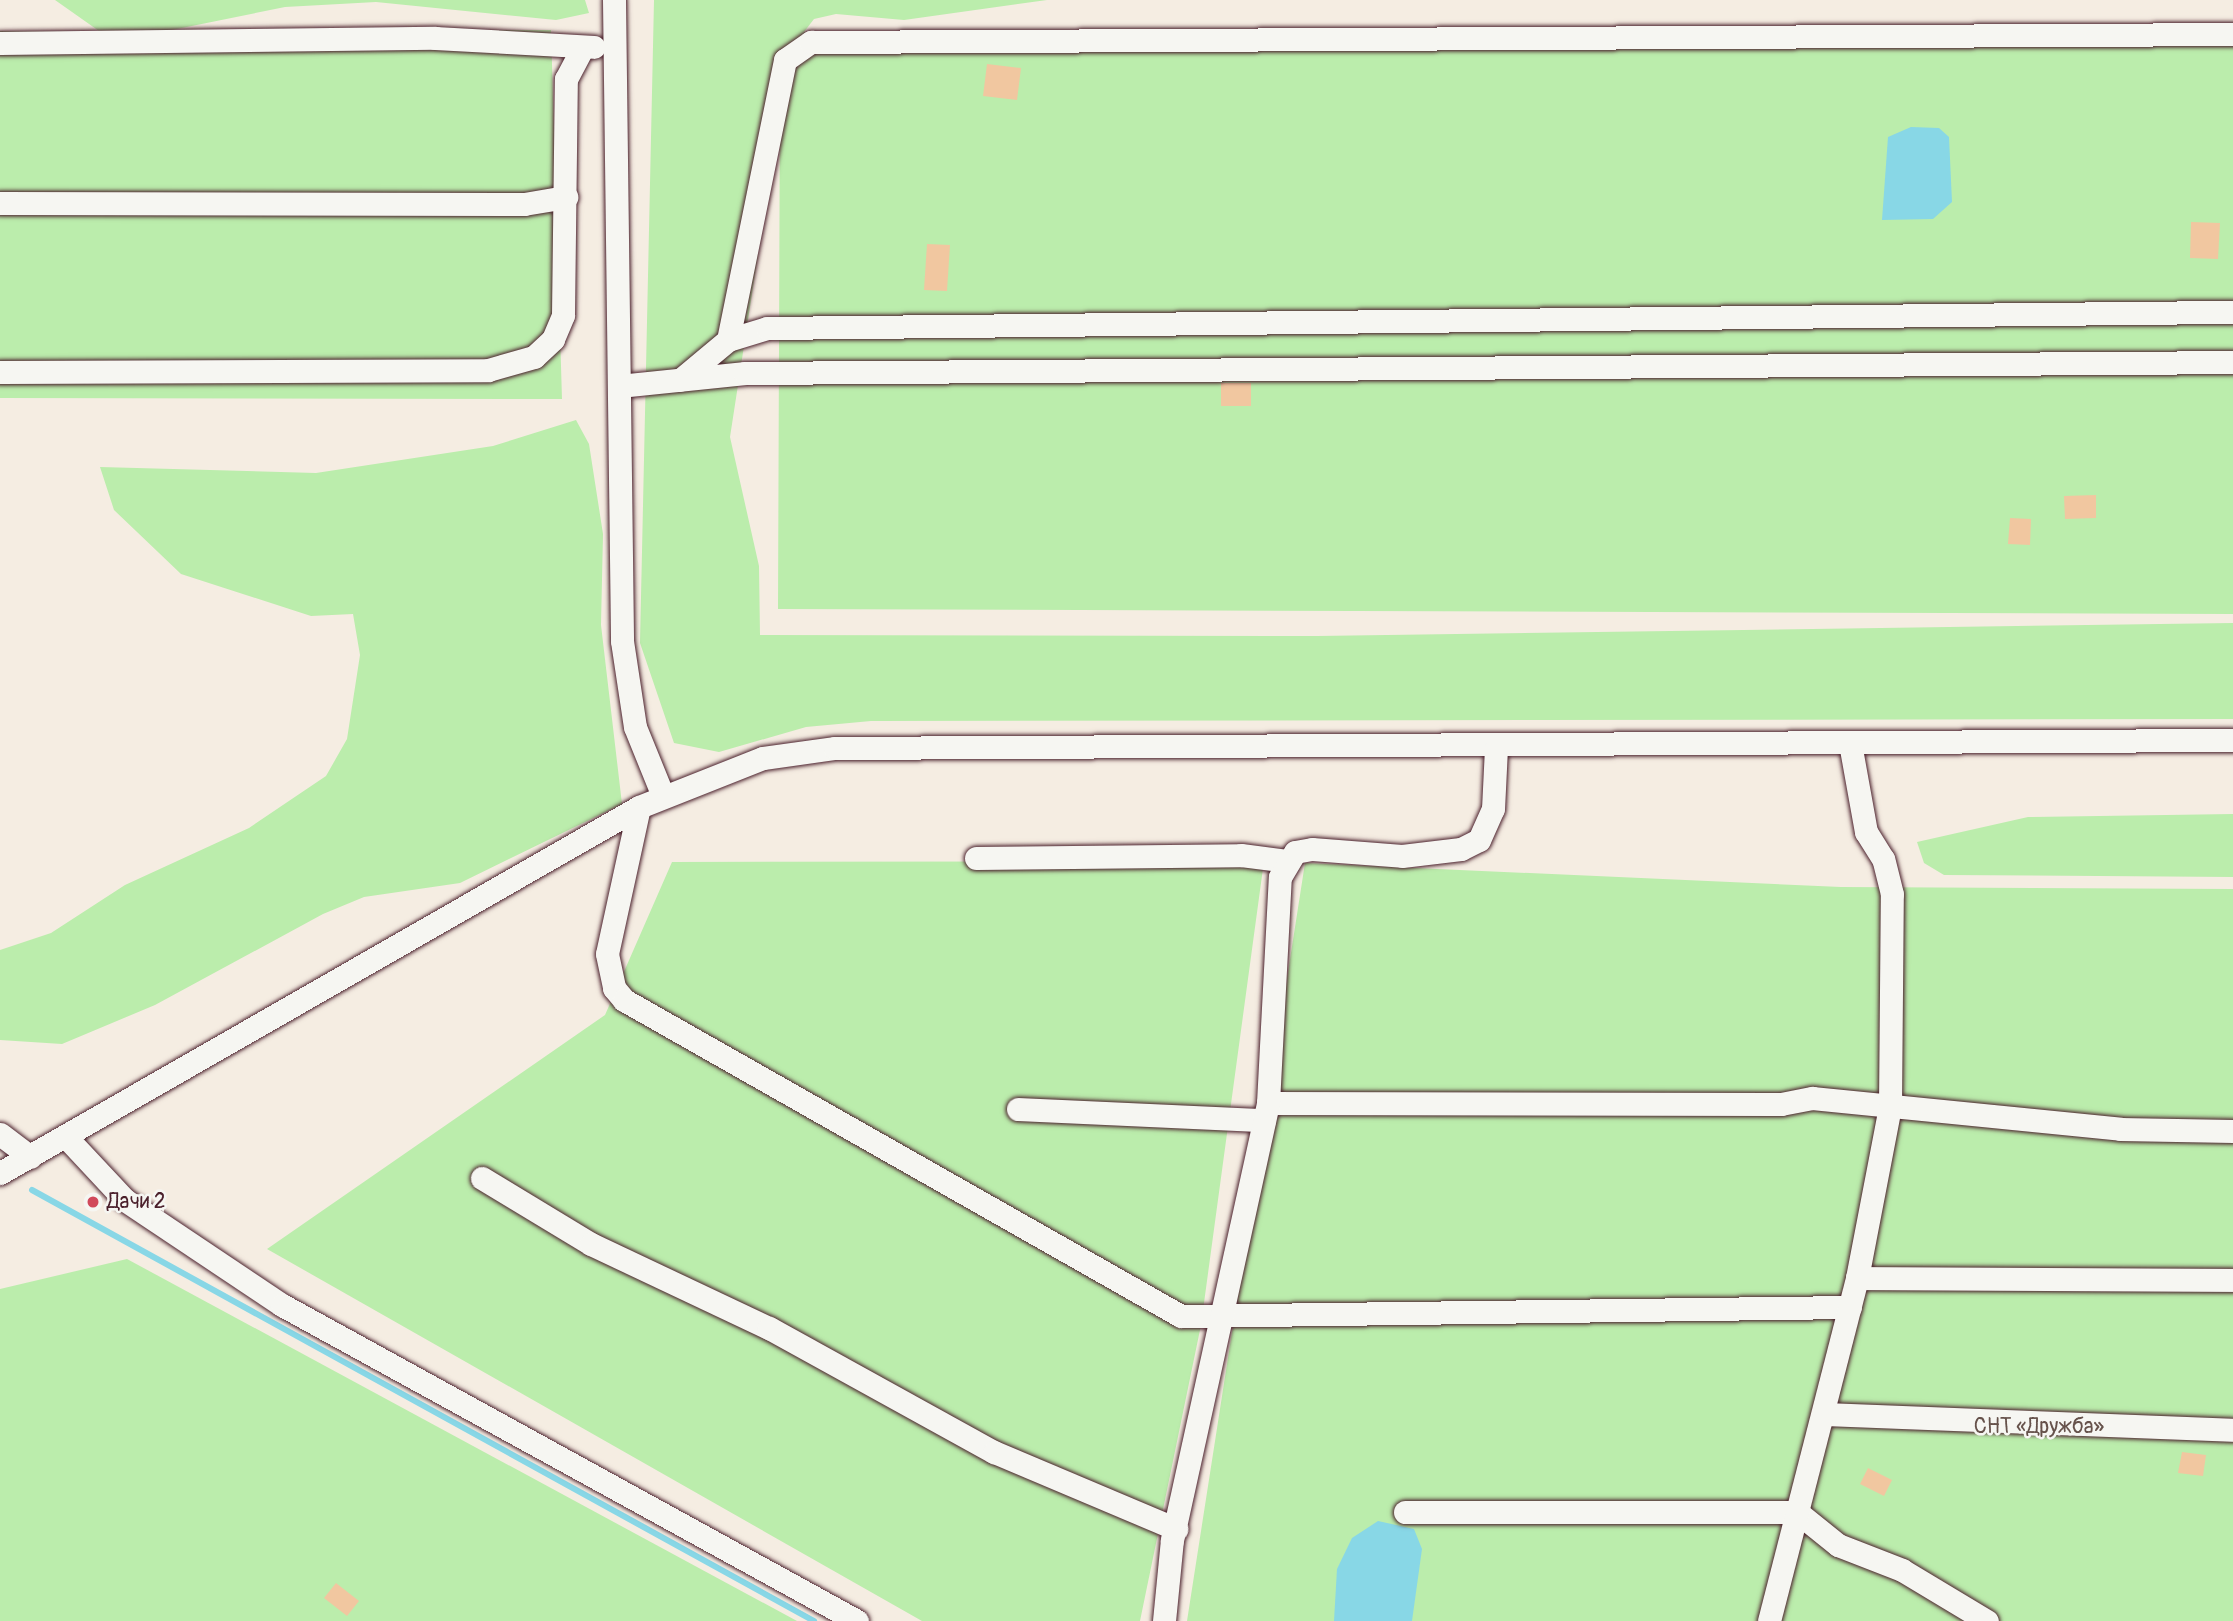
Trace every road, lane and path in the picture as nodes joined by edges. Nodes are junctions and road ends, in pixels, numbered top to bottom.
1 (614, 0) edge
2 (2233, 34) edge
3 (0, 43) edge
4 (615, 46) junction
5 (583, 47) junction
6 (566, 197) junction
7 (0, 203) edge
8 (2233, 312) edge
9 (728, 340) junction
10 (2233, 362) edge
11 (0, 372) edge
12 (680, 380) junction
13 (619, 386) junction
14 (2233, 740) edge
15 (1850, 743) junction
16 (1496, 748) junction
17 (663, 796) junction
18 (639, 807) junction
19 (976, 858) dead end
20 (1287, 861) junction
21 (1890, 1106) junction
22 (1018, 1109) dead end
23 (1266, 1111) junction
24 (2233, 1131) edge
25 (0, 1135) edge
26 (66, 1137) junction
27 (30, 1157) junction
28 (0, 1173) edge
29 (482, 1178) dead end
30 (1857, 1278) junction
31 (2233, 1280) edge
32 (1850, 1307) junction
33 (1223, 1318) junction
34 (1822, 1413) junction
35 (2233, 1430) edge
36 (1405, 1512) dead end
37 (1797, 1512) junction
38 (1176, 1529) junction
39 (857, 1621) edge
40 (1164, 1621) edge
41 (1769, 1621) edge
42 (1987, 1621) edge

1 - 4 street
2 - 9 street
3 - 5 street
4 - 5 street
4 - 13 street
5 - 6 street
6 - 7 street
6 - 11 street
8 - 9 street
9 - 12 street
10 - 12 street
12 - 13 street
13 - 17 street
14 - 15 street
15 - 16 street
15 - 21 street
16 - 17 street
16 - 20 street
17 - 18 street
18 - 26 street
18 - 33 street
19 - 20 street
20 - 23 street
21 - 23 street
21 - 24 street
21 - 30 street
22 - 23 street
23 - 33 street
25 - 27 street
26 - 27 street
26 - 39 street
27 - 28 street
29 - 38 street
30 - 31 street
30 - 32 street
32 - 33 street
32 - 34 street
33 - 38 street
34 - 35 street
34 - 37 street
36 - 37 street
37 - 41 street
37 - 42 street
38 - 40 street

